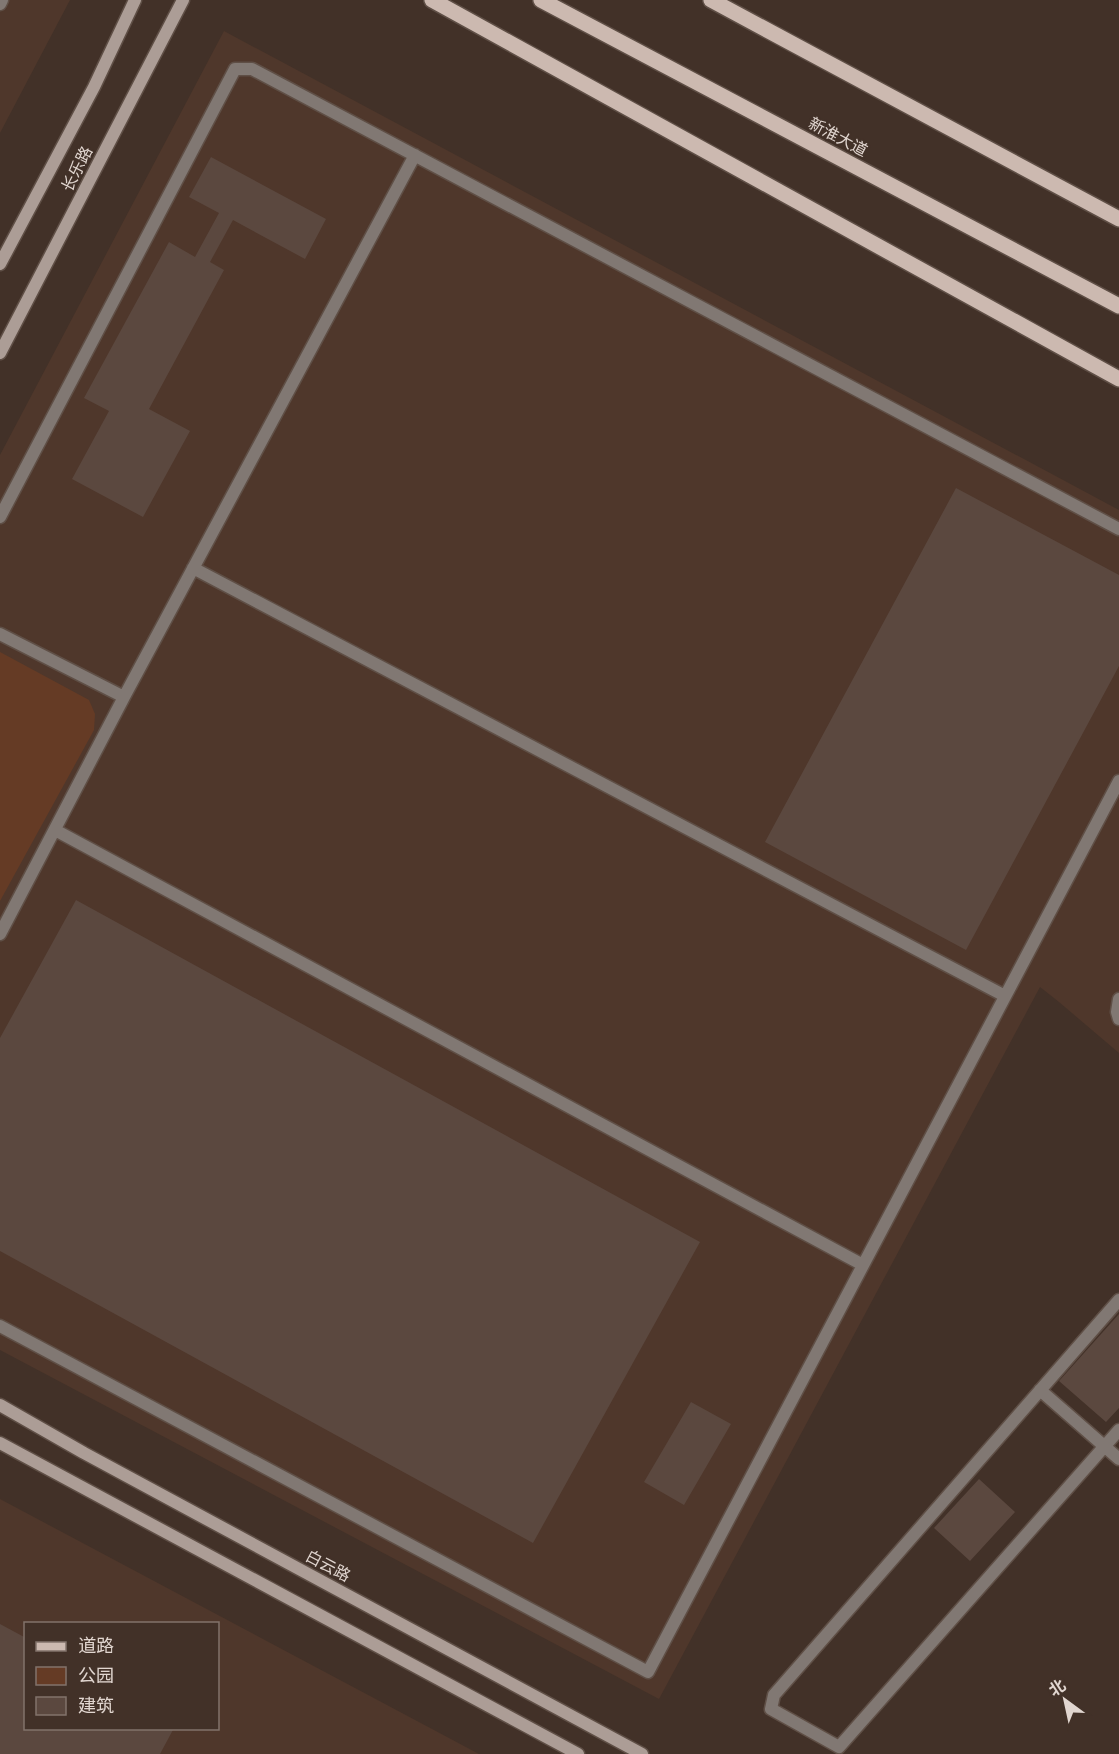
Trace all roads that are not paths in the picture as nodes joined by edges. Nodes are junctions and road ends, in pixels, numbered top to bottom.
1 (135, 0) edge
2 (183, 0) edge
3 (432, 0) edge
4 (541, 0) edge
5 (711, 0) edge
6 (415, 155) junction
7 (1119, 219) edge
8 (0, 264) edge
9 (1119, 306) edge
10 (0, 353) edge
11 (1119, 379) edge
12 (0, 517) edge
13 (1119, 529) edge
14 (194, 568) junction
15 (0, 634) edge
16 (124, 697) junction
17 (1119, 781) edge
18 (55, 830) junction
19 (0, 934) edge
20 (1005, 996) junction
21 (1119, 999) edge
22 (1119, 1019) edge
23 (863, 1265) junction
24 (1119, 1300) edge
25 (0, 1326) edge
26 (1040, 1390) junction
27 (0, 1405) edge
28 (1119, 1430) edge
29 (0, 1443) edge
30 (1104, 1446) junction
31 (1119, 1459) edge
32 (578, 1754) edge
33 (642, 1754) edge

1 - 8 street, 长乐路
2 - 10 street, 长乐路
3 - 11 main road
4 - 9 main road, 新淮大道
5 - 7 main road
6 - 12 lane
6 - 13 lane
6 - 14 lane
14 - 16 lane
14 - 20 lane
15 - 16 lane
16 - 18 lane
17 - 20 lane
18 - 19 lane
18 - 23 lane
20 - 23 lane
21 - 22 lane
23 - 25 lane
24 - 26 lane
26 - 30 lane
26 - 30 lane
27 - 33 street, 白云路
28 - 30 lane
29 - 32 street
30 - 31 lane

